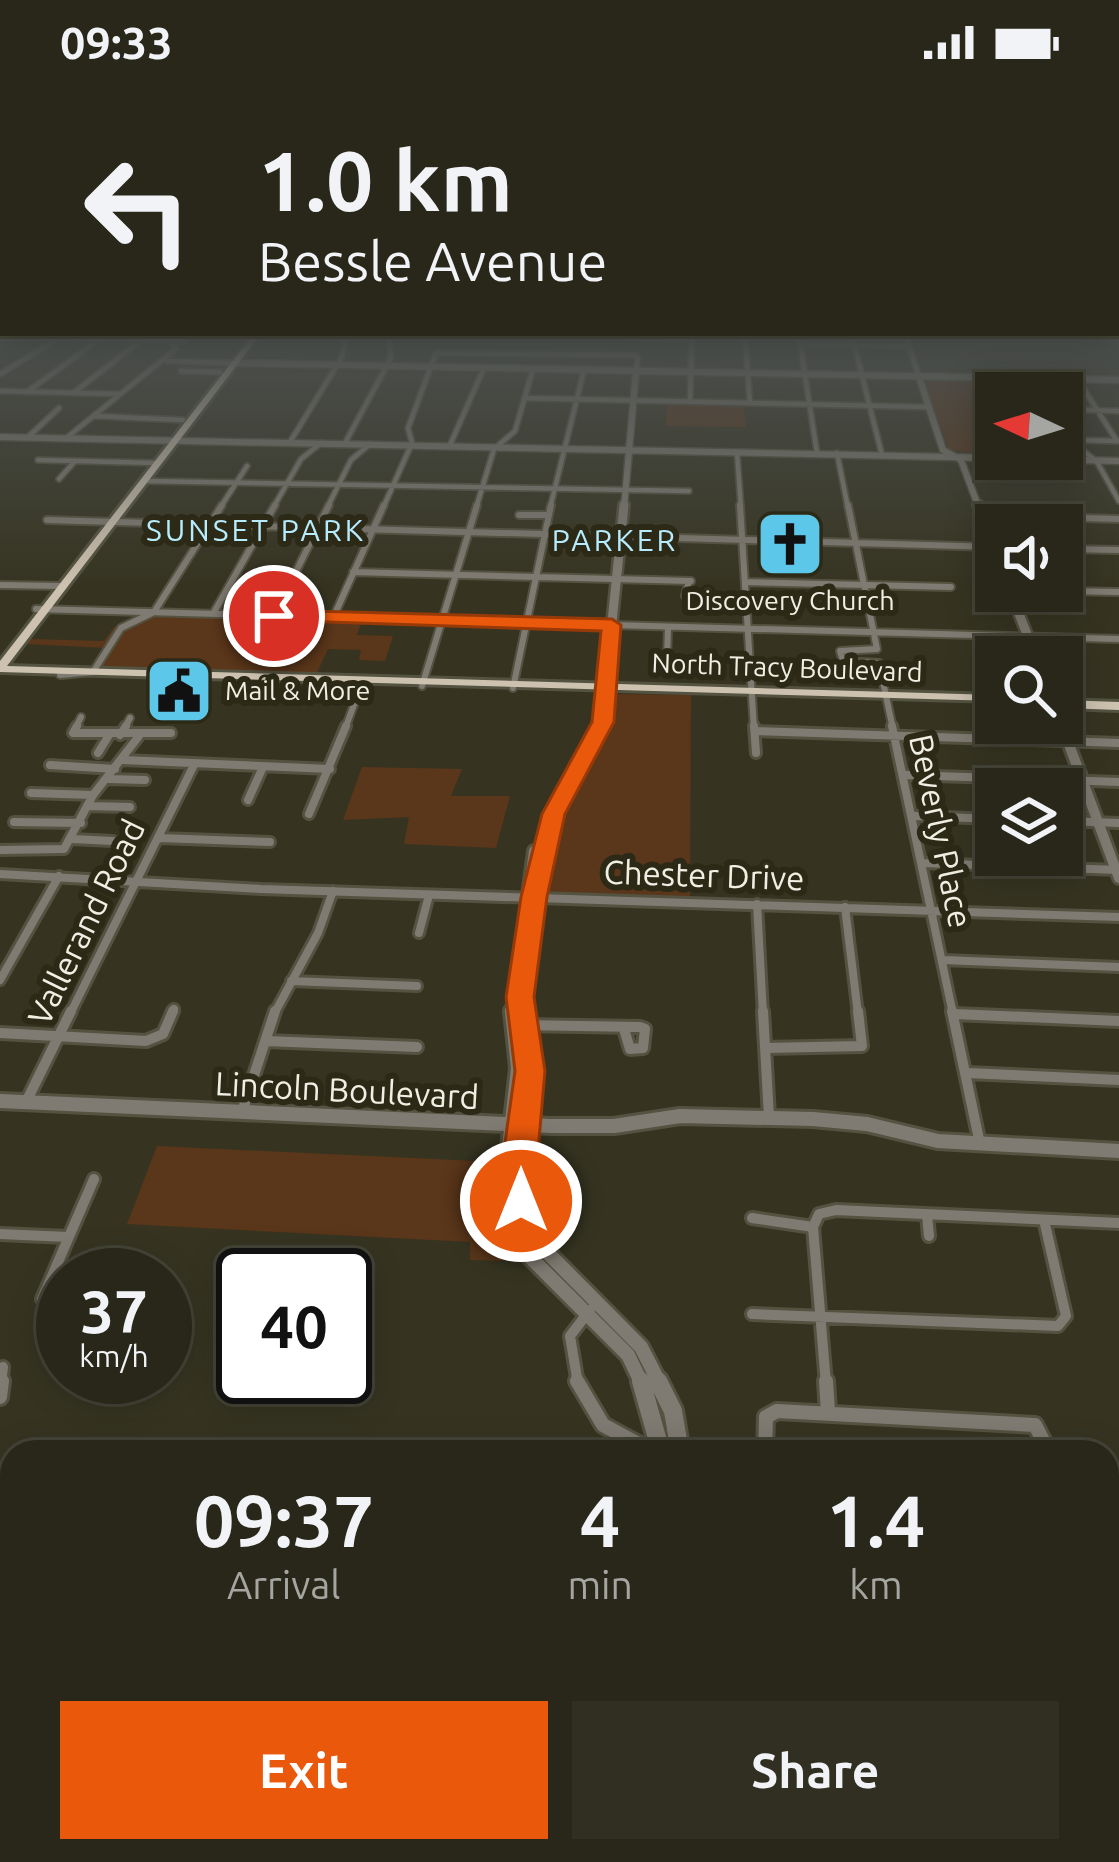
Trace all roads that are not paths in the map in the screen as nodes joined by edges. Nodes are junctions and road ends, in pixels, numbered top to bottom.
1 (47, 419) edge
2 (85, 419) edge
3 (159, 419) edge
4 (188, 419) edge
5 (304, 419) edge
6 (358, 419) edge
7 (412, 419) edge
8 (462, 419) edge
9 (518, 419) edge
10 (572, 419) edge
11 (632, 419) edge
12 (812, 419) edge
13 (873, 419) edge
14 (933, 419) edge
15 (183, 420) joint
16 (0, 437) edge
17 (27, 438) junction
18 (64, 439) junction
19 (1083, 439) edge
20 (172, 440) junction
21 (1118, 441) edge
22 (290, 442) junction
23 (321, 442) junction
24 (345, 443) junction
25 (370, 444) junction
26 (411, 445) junction
27 (450, 446) junction
28 (498, 446) junction
29 (564, 447) junction
30 (629, 449) junction
31 (737, 452) junction
32 (817, 453) junction
33 (1083, 453) edge
34 (837, 454) junction
35 (882, 455) junction
36 (954, 456) junction
37 (975, 457) edge
38 (38, 460) dead end
39 (75, 461) junction
40 (1083, 461) edge
41 (1092, 461) junction
42 (1119, 461) edge
43 (154, 463) junction
44 (248, 466) dead end
45 (59, 479) dead end
46 (1108, 480) junction
47 (145, 481) junction
48 (1119, 481) edge
49 (237, 482) junction
50 (288, 483) junction
51 (339, 484) junction
52 (394, 485) junction
53 (481, 487) junction
54 (554, 488) junction
55 (626, 490) junction
56 (689, 491) dead end
57 (1119, 500) edge
58 (978, 504) edge
59 (519, 515) dead end
60 (548, 515) junction
61 (1083, 518) dead end
62 (47, 520) dead end
63 (1119, 522) edge
64 (106, 525) junction
65 (209, 527) junction
66 (262, 529) junction
67 (316, 530) junction
68 (370, 532) junction
69 (468, 534) junction
70 (544, 536) junction
71 (620, 538) junction
72 (743, 541) junction
73 (855, 544) junction
74 (975, 548) edge
75 (1083, 549) edge
76 (1119, 550) edge
77 (353, 572) junction
78 (455, 574) junction
79 (536, 577) junction
80 (616, 579) junction
81 (746, 582) junction
82 (0, 584) edge
83 (863, 585) junction
84 (59, 586) junction
85 (950, 587) dead end
86 (1083, 591) edge
87 (1119, 592) edge
88 (685, 596) dead end
89 (41, 609) junction
90 (154, 612) junction
91 (213, 614) junction
92 (274, 616) junction
93 (333, 618) junction
94 (441, 620) junction
95 (526, 623) junction
96 (612, 625) junction
97 (668, 627) junction
98 (748, 629) junction
99 (873, 633) junction
100 (989, 636) edge
101 (1083, 638) edge
102 (1119, 639) edge
103 (0, 655) edge
104 (667, 660) dead end
105 (0, 670) edge
106 (93, 672) junction
107 (60, 675) junction
108 (362, 682) junction
109 (422, 684) junction
110 (514, 686) junction
111 (606, 690) junction
112 (752, 693) junction
113 (886, 697) junction
114 (975, 699) edge
115 (1083, 703) edge
116 (1119, 704) edge
117 (81, 718) dead end
118 (130, 718) dead end
119 (755, 731) junction
120 (171, 733) dead end
121 (109, 735) junction
122 (120, 735) junction
123 (139, 736) junction
124 (896, 736) junction
125 (975, 738) edge
126 (1083, 742) edge
127 (1119, 743) edge
128 (98, 753) dead end
129 (756, 753) dead end
130 (159, 757) dead end
131 (122, 762) junction
132 (50, 765) dead end
133 (194, 765) junction
134 (263, 766) junction
135 (330, 769) junction
136 (906, 775) junction
137 (975, 777) edge
138 (109, 779) junction
139 (145, 780) dead end
140 (1083, 781) edge
141 (1119, 782) edge
142 (1083, 784) edge
143 (31, 793) dead end
144 (93, 795) junction
145 (248, 800) dead end
146 (87, 806) junction
147 (130, 808) dead end
148 (309, 814) dead end
149 (915, 816) junction
150 (975, 818) edge
151 (14, 822) dead end
152 (1083, 822) edge
153 (1098, 823) junction
154 (81, 824) junction
155 (1119, 824) edge
156 (159, 838) junction
157 (72, 839) junction
158 (112, 841) dead end
159 (269, 842) dead end
160 (0, 850) edge
161 (924, 863) junction
162 (1118, 872) edge
163 (0, 874) edge
164 (59, 877) junction
165 (139, 879) junction
166 (333, 891) junction
167 (429, 895) junction
168 (530, 897) junction
169 (757, 904) junction
170 (845, 907) junction
171 (934, 910) junction
172 (1119, 917) edge
173 (419, 933) dead end
174 (944, 960) junction
175 (1119, 967) edge
176 (0, 980) edge
177 (291, 981) junction
178 (417, 986) dead end
179 (174, 1010) dead end
180 (955, 1014) junction
181 (1119, 1021) edge
182 (518, 1025) junction
183 (624, 1029) junction
184 (0, 1034) edge
185 (59, 1037) junction
186 (266, 1041) junction
187 (417, 1047) dead end
188 (765, 1048) junction
189 (967, 1073) junction
190 (1119, 1080) edge
191 (0, 1097) edge
192 (28, 1098) junction
193 (243, 1107) junction
194 (769, 1114) junction
195 (517, 1121) junction
196 (979, 1142) junction
197 (1119, 1148) edge
198 (94, 1179) dead end
199 (927, 1215) junction
200 (752, 1218) dead end
201 (1044, 1220) junction
202 (1119, 1223) edge
203 (813, 1227) junction
204 (0, 1234) edge
205 (929, 1236) dead end
206 (68, 1237) junction
207 (63, 1248) edge
208 (593, 1308) junction
209 (752, 1313) dead end
210 (822, 1320) junction
211 (3, 1367) dead end
212 (0, 1397) edge
213 (829, 1412) junction
214 (617, 1440) edge
215 (657, 1440) edge
216 (678, 1440) edge
217 (767, 1440) edge
218 (1043, 1440) edge

1 - 17 street
2 - 18 street
3 - 15 street
4 - 20 main road
5 - 22 street
6 - 24 street
7 - 26 street
8 - 27 street
9 - 28 street
10 - 29 street
11 - 30 street
12 - 32 street
13 - 35 street
14 - 36 street
15 - 20 main road
16 - 17 street
17 - 18 street
18 - 20 street
19 - 21 street
20 - 22 street
20 - 43 main road
22 - 23 street
23 - 24 street
23 - 50 street
24 - 25 street
25 - 26 street
25 - 51 street
26 - 27 street
26 - 52 street
27 - 28 street
28 - 29 street
28 - 53 street
29 - 30 street
29 - 54 street
30 - 31 street
30 - 55 street
31 - 32 street
31 - 72 street
32 - 34 street
33 - 41 street
34 - 35 street
34 - 73 street
35 - 36 street
36 - 37 street
36 - 58 street
38 - 39 street
39 - 43 street
39 - 45 street
40 - 41 street
41 - 42 street
41 - 46 street
43 - 47 main road
43 - 64 main road
44 - 49 street
46 - 48 street
46 - 57 street
47 - 49 street
47 - 64 main road
49 - 50 street
49 - 65 street
50 - 51 street
50 - 66 street
51 - 52 street
51 - 67 street
52 - 53 street
52 - 68 street
53 - 54 street
53 - 69 street
54 - 55 street
54 - 60 street
55 - 56 street
55 - 71 street
59 - 60 street
60 - 70 street
61 - 63 street
62 - 64 street
64 - 65 street
64 - 84 main road
65 - 66 street
65 - 90 street
66 - 67 street
66 - 91 street
67 - 68 street
67 - 92 street
68 - 69 street
68 - 77 street
69 - 70 street
69 - 78 street
70 - 71 street
70 - 79 street
71 - 72 street
71 - 80 street
72 - 73 street
72 - 81 street
73 - 74 street
73 - 83 street
75 - 76 street
77 - 78 street
77 - 93 street
78 - 79 street
78 - 94 street
79 - 80 street
79 - 95 street
80 - 88 street
80 - 96 street
81 - 83 street
81 - 98 street
82 - 84 street
83 - 85 street
83 - 99 street
84 - 89 main road
86 - 87 street
89 - 90 street
89 - 103 main road
89 - 105 main road
90 - 91 street
90 - 106 street
91 - 92 street
92 - 93 street
93 - 94 street
94 - 95 street
94 - 109 street
95 - 96 street
95 - 110 street
96 - 97 street
96 - 111 street
97 - 98 street
97 - 104 street
98 - 99 street
98 - 112 street
99 - 100 street
99 - 113 street, Beverly Place
101 - 102 street
105 - 106 main road, North Tracy Boulevard
105 - 107 main road, North Tracy Boulevard
106 - 107 street
106 - 108 main road, North Tracy Boulevard
107 - 108 main road, North Tracy Boulevard
108 - 109 main road, North Tracy Boulevard
108 - 135 street
109 - 110 main road, North Tracy Boulevard
110 - 111 main road, North Tracy Boulevard
111 - 112 main road, North Tracy Boulevard
111 - 168 street
112 - 113 main road, North Tracy Boulevard
112 - 119 street
113 - 114 main road, North Tracy Boulevard
113 - 124 street, Beverly Place
115 - 116 main road
117 - 121 street
118 - 122 street
119 - 124 street
119 - 129 street
120 - 123 street
121 - 122 street
121 - 128 street
122 - 123 street
123 - 131 street
124 - 125 street
124 - 136 street, Beverly Place
126 - 127 street
130 - 131 street
131 - 132 street
131 - 133 street
131 - 138 street
133 - 134 street
133 - 156 street, Vallerand Road
134 - 135 street
134 - 145 street
135 - 148 street
136 - 137 street
136 - 149 street, Beverly Place
138 - 139 street
138 - 144 street
140 - 141 street
142 - 153 street
143 - 144 street
144 - 146 street
146 - 147 street
146 - 154 street
149 - 150 street
149 - 161 street, Beverly Place
151 - 154 street
152 - 153 street
153 - 155 street
153 - 162 street
154 - 157 street
156 - 159 street
156 - 165 street, Vallerand Road
157 - 158 street
157 - 160 street
161 - 162 street
161 - 171 street, Beverly Place
163 - 164 street, Chester Drive
164 - 165 street, Chester Drive
164 - 176 street
165 - 166 street, Chester Drive
165 - 185 street, Vallerand Road
166 - 167 street, Chester Drive
166 - 177 street
167 - 168 street, Chester Drive
167 - 173 street
168 - 169 street, Chester Drive
168 - 182 street
169 - 170 street, Chester Drive
169 - 188 street
170 - 171 street, Chester Drive
170 - 188 street
171 - 172 street, Chester Drive
171 - 174 street, Beverly Place
174 - 175 street
174 - 180 street, Beverly Place
177 - 178 street
177 - 186 street
179 - 185 street
180 - 181 street
180 - 189 street, Beverly Place
182 - 183 street
182 - 195 street
183 - 183 street
184 - 185 street
185 - 192 street, Vallerand Road
186 - 187 street
186 - 193 street
188 - 194 street
189 - 190 street
189 - 196 street, Beverly Place
191 - 192 street, Lincoln Boulevard
192 - 193 street, Lincoln Boulevard
193 - 195 street, Lincoln Boulevard
194 - 195 street, Lincoln Boulevard
194 - 196 street, Lincoln Boulevard
195 - 208 street
196 - 197 street, Lincoln Boulevard
198 - 206 street
199 - 201 street
199 - 203 street
199 - 205 street
200 - 203 street
201 - 202 street
201 - 210 street
203 - 210 street
204 - 206 street
206 - 207 street
208 - 214 street
208 - 215 street
208 - 216 street
209 - 210 street
210 - 213 street
211 - 212 street
213 - 217 street
213 - 218 street

